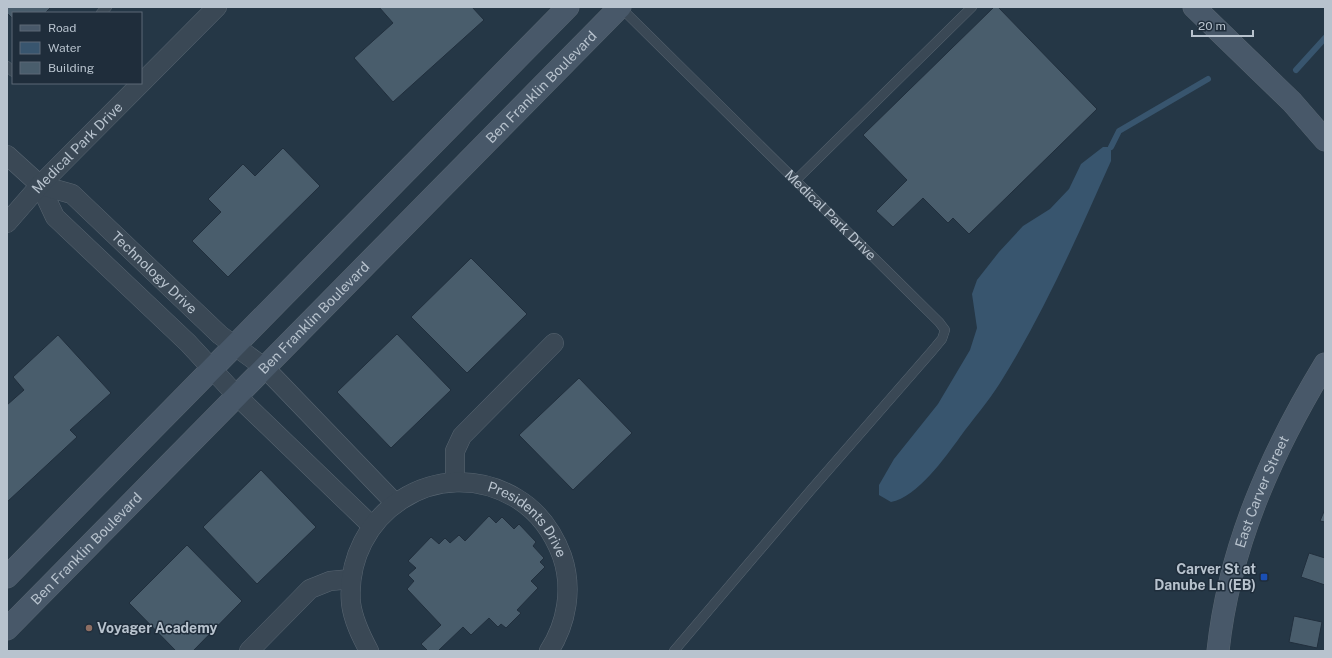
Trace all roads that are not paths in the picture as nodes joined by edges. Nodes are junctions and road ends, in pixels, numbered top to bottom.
1 (217, 7) edge
2 (568, 7) edge
3 (620, 7) edge
4 (972, 7) edge
5 (1194, 7) edge
6 (145, 72) edge
7 (134, 84) edge
8 (1292, 102) junction
9 (1325, 130) edge
10 (1325, 140) edge
11 (7, 155) edge
12 (796, 180) junction
13 (40, 185) junction
14 (7, 223) edge
15 (554, 343) dead end
16 (236, 346) junction
17 (1325, 364) edge
18 (266, 368) junction
19 (212, 369) junction
20 (237, 396) junction
21 (455, 482) junction
22 (395, 503) junction
23 (372, 526) junction
24 (7, 577) edge
25 (352, 579) junction
26 (7, 629) edge
27 (249, 651) edge
28 (369, 651) edge
29 (549, 651) edge
30 (674, 651) edge
31 (1218, 651) edge

1 - 6 street, Medical Park Drive
2 - 16 street
3 - 12 lane, Medical Park Drive
3 - 18 street, Ben Franklin Boulevard
4 - 12 lane
5 - 8 street
7 - 13 street, Medical Park Drive
8 - 9 street
8 - 10 street
11 - 13 street, Technology Drive
12 - 30 lane, Medical Park Drive
13 - 14 street, Medical Park Drive
13 - 16 street, Technology Drive
13 - 19 street, Technology Drive
15 - 21 street
16 - 18 street, Technology Drive
16 - 19 street
17 - 31 street, East Carver Street
18 - 20 street, Ben Franklin Boulevard
18 - 22 street
19 - 20 street, Technology Drive
19 - 24 street
20 - 23 street
20 - 26 street, Ben Franklin Boulevard
21 - 22 street, Presidents Drive
21 - 29 street, Presidents Drive
22 - 23 street, Presidents Drive
23 - 25 street, Presidents Drive
25 - 27 street
25 - 28 street, Presidents Drive

